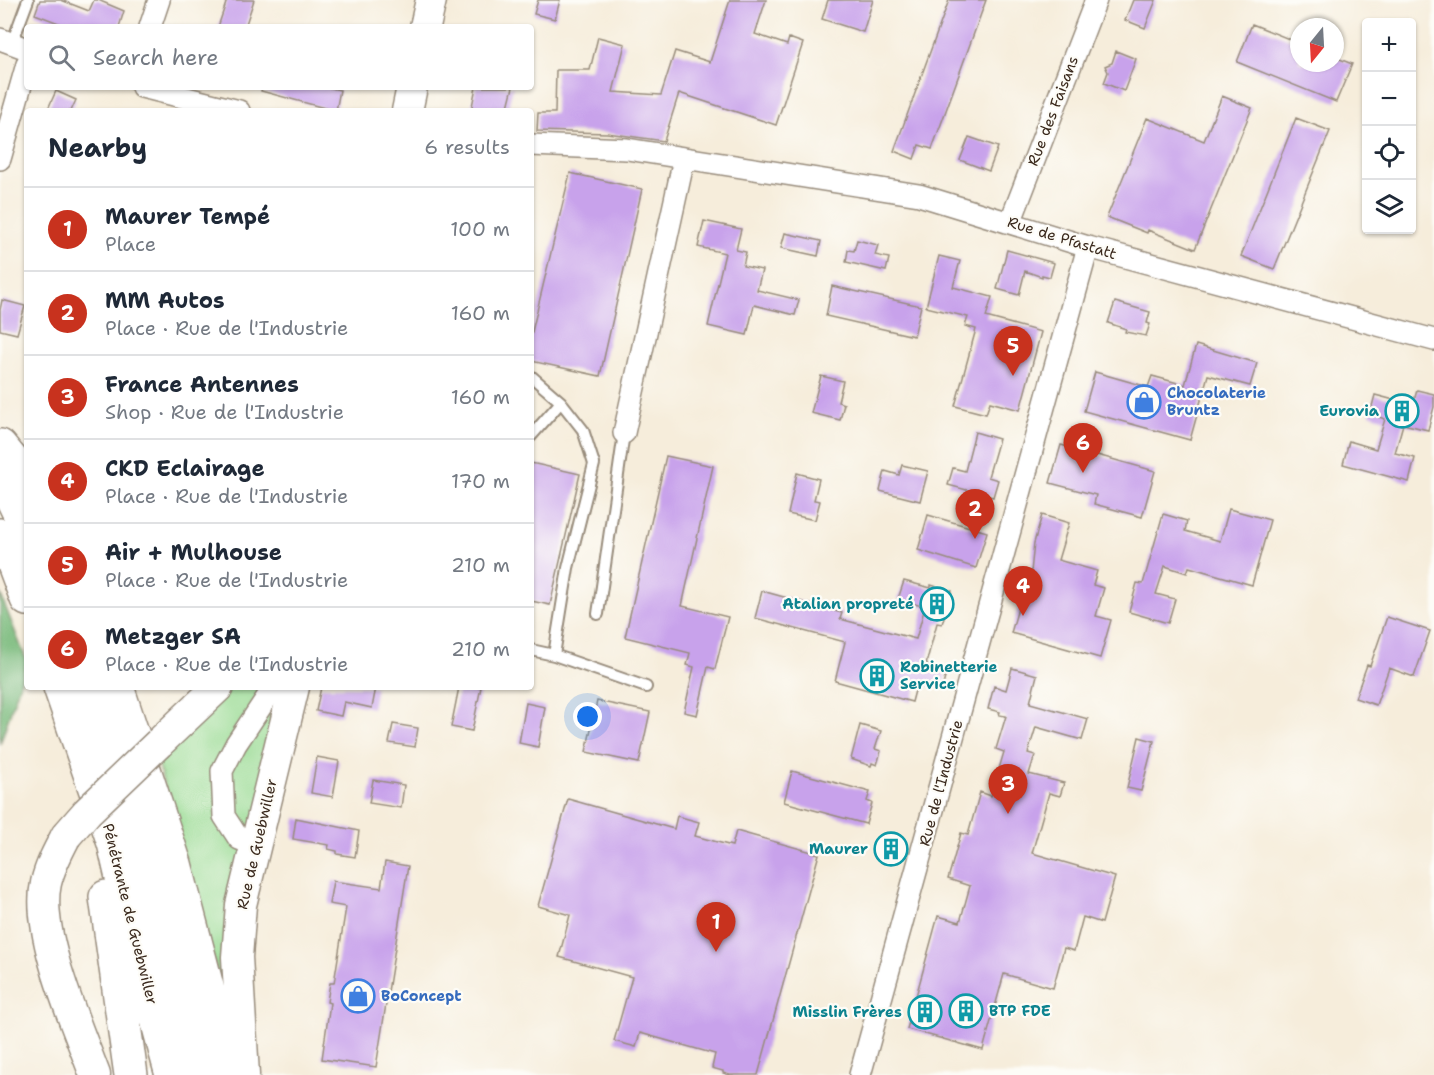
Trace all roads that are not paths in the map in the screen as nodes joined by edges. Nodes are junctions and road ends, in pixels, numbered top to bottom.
1 (28, 0) edge
2 (159, 0) edge
3 (431, 0) edge
4 (1096, 0) edge
5 (151, 24) edge
6 (426, 24) edge
7 (13, 43) edge
8 (24, 75) edge
9 (154, 90) edge
10 (411, 90) edge
11 (227, 108) edge
12 (407, 108) edge
13 (534, 145) edge
14 (0, 159) edge
15 (684, 159) junction
16 (1010, 223) junction
17 (1088, 247) junction
18 (1434, 340) edge
19 (534, 379) edge
20 (561, 402) junction
21 (534, 433) edge
22 (624, 433) joint
23 (0, 446) edge
24 (0, 473) edge
25 (24, 479) edge
26 (24, 524) edge
27 (0, 535) edge
28 (24, 591) edge
29 (598, 614) dead end
30 (534, 651) edge
31 (554, 655) junction
32 (646, 687) dead end
33 (61, 690) edge
34 (94, 690) edge
35 (118, 690) edge
36 (215, 690) edge
37 (272, 690) edge
38 (293, 690) edge
39 (94, 785) junction
40 (255, 845) junction
41 (95, 1075) edge
42 (131, 1075) edge
43 (172, 1075) edge
44 (202, 1075) edge
45 (230, 1075) edge
46 (244, 1075) edge
47 (860, 1075) edge

1 - 7 lane
2 - 5 street
3 - 6 main road
4 - 16 street, Rue des Faisans
8 - 14 street
9 - 11 street
10 - 12 main road
13 - 15 street, Rue de Pfastatt
15 - 16 street, Rue de Pfastatt
15 - 22 street
16 - 17 street, Rue de Pfastatt
17 - 18 street, Rue de Pfastatt
17 - 47 street, Rue de l'Industrie
19 - 20 lane
20 - 21 lane
20 - 31 lane
22 - 29 lane
23 - 25 highway
24 - 26 highway
27 - 28 highway
30 - 31 lane
31 - 32 lane
33 - 39 highway, Pénétrante de Guebwiller
34 - 44 highway
35 - 45 highway
36 - 41 main road, bridge
37 - 40 street
38 - 40 main road, Rue de Guebwiller
39 - 42 highway
39 - 43 highway, Pénétrante de Guebwiller
40 - 46 main road, Rue de Guebwiller

